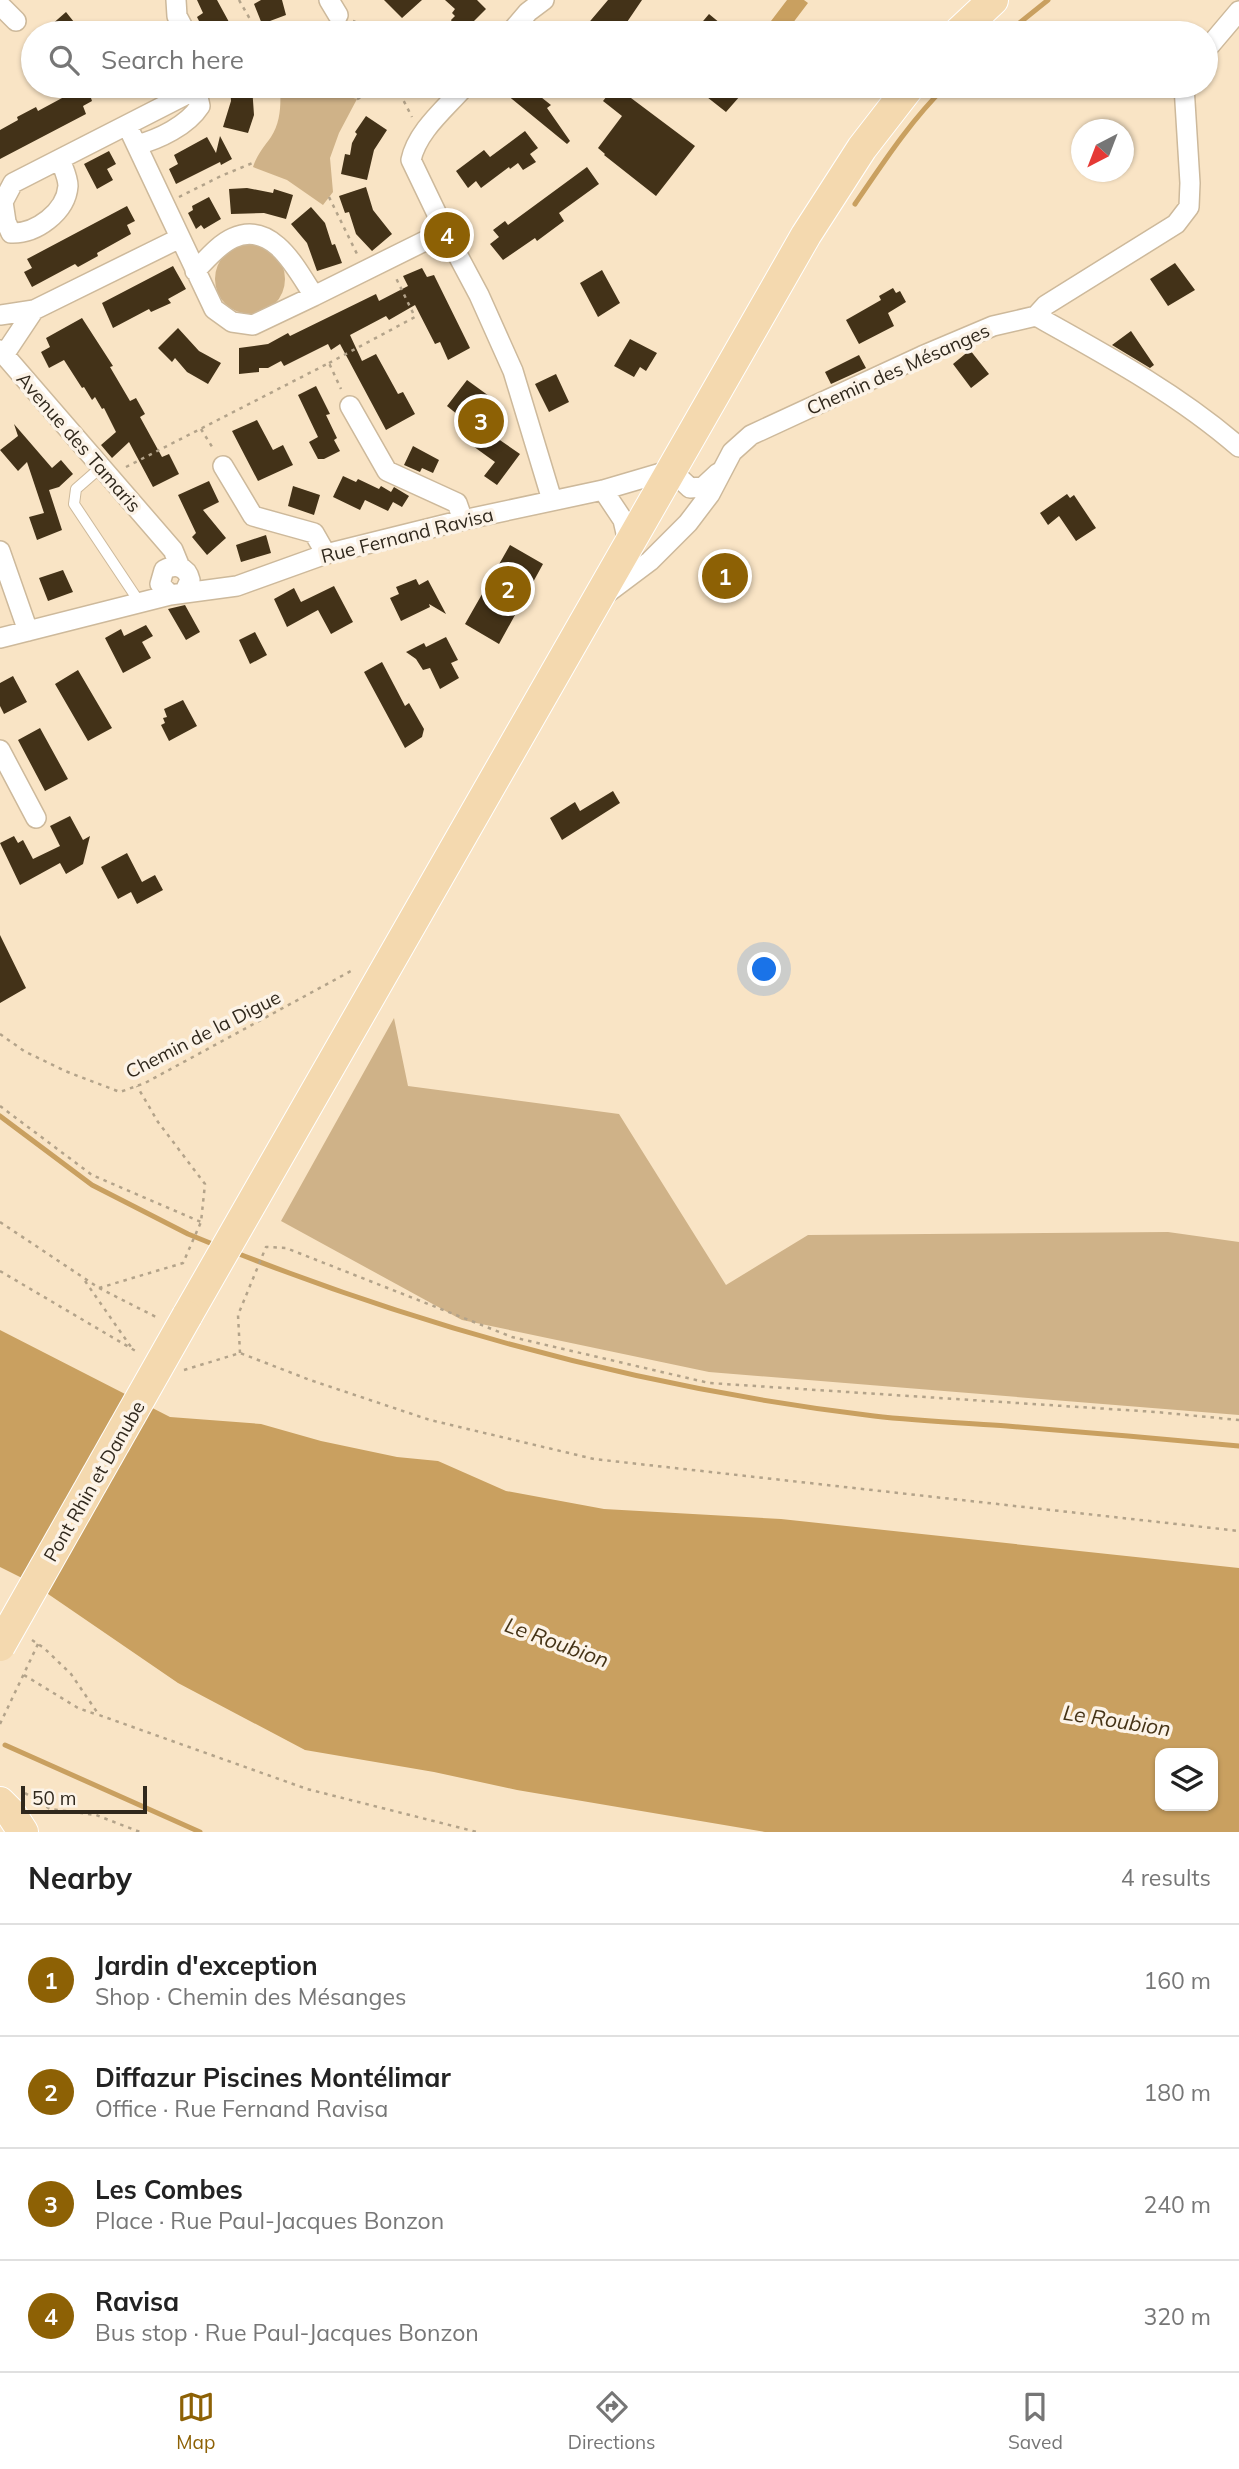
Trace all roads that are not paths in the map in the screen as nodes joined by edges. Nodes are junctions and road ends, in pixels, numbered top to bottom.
1 (176, 0) edge
2 (544, 0) edge
3 (992, 0) edge
4 (0, 5) edge
5 (525, 6) edge
6 (1239, 11) edge
7 (180, 21) edge
8 (970, 21) edge
9 (16, 22) dead end
10 (1218, 36) edge
11 (179, 98) edge
12 (198, 98) edge
13 (454, 98) edge
14 (901, 98) edge
15 (1185, 98) edge
16 (127, 125) junction
17 (136, 145) junction
18 (60, 159) dead end
19 (445, 231) junction
20 (180, 238) junction
21 (195, 271) junction
22 (298, 272) junction
23 (314, 296) junction
24 (34, 310) junction
25 (281, 313) junction
26 (0, 315) edge
27 (1036, 316) junction
28 (2, 352) edge
29 (351, 406) road end
30 (1239, 447) edge
31 (223, 467) road end
32 (671, 470) junction
33 (722, 470) junction
34 (104, 472) junction
35 (603, 490) junction
36 (552, 500) junction
37 (463, 520) junction
38 (629, 546) junction
39 (327, 554) junction
40 (2, 563) edge
41 (175, 581) junction
42 (599, 599) junction
43 (144, 603) junction
44 (28, 631) junction
45 (0, 638) edge
46 (0, 750) edge
47 (36, 818) dead end
48 (0, 1646) edge
49 (0, 1802) edge
50 (23, 1832) edge

1 - 7 street
2 - 5 street
3 - 8 main road
4 - 9 street
6 - 10 street
11 - 16 street
12 - 17 street
13 - 19 street
14 - 32 main road, Pont Rhin et Danube
15 - 27 street, Chemin des Mésanges
16 - 17 street
16 - 18 street
17 - 20 street
19 - 23 street
19 - 36 street
20 - 21 street
20 - 24 street
21 - 22 street
21 - 25 street
22 - 23 street
22 - 25 street
23 - 25 street
24 - 26 street
24 - 28 street
27 - 30 street
27 - 33 street, Chemin des Mésanges
28 - 34 street, Avenue des Tamaris
29 - 37 street
31 - 39 street
32 - 33 street, Chemin des Mésanges
32 - 35 street, Rue Fernand Ravisa
32 - 38 main road, Pont Rhin et Danube
33 - 42 street, Chemin des Mésanges
34 - 41 street, Avenue des Tamaris
34 - 43 lane
35 - 36 street, Rue Fernand Ravisa
35 - 38 street
36 - 37 street, Rue Fernand Ravisa
37 - 39 street, Rue Fernand Ravisa
38 - 42 main road, Pont Rhin et Danube
39 - 41 street, Rue Fernand Ravisa
40 - 44 street
41 - 43 street
42 - 48 main road, Pont Rhin et Danube, bridge
43 - 44 street
44 - 45 street
46 - 47 street
49 - 50 main road

